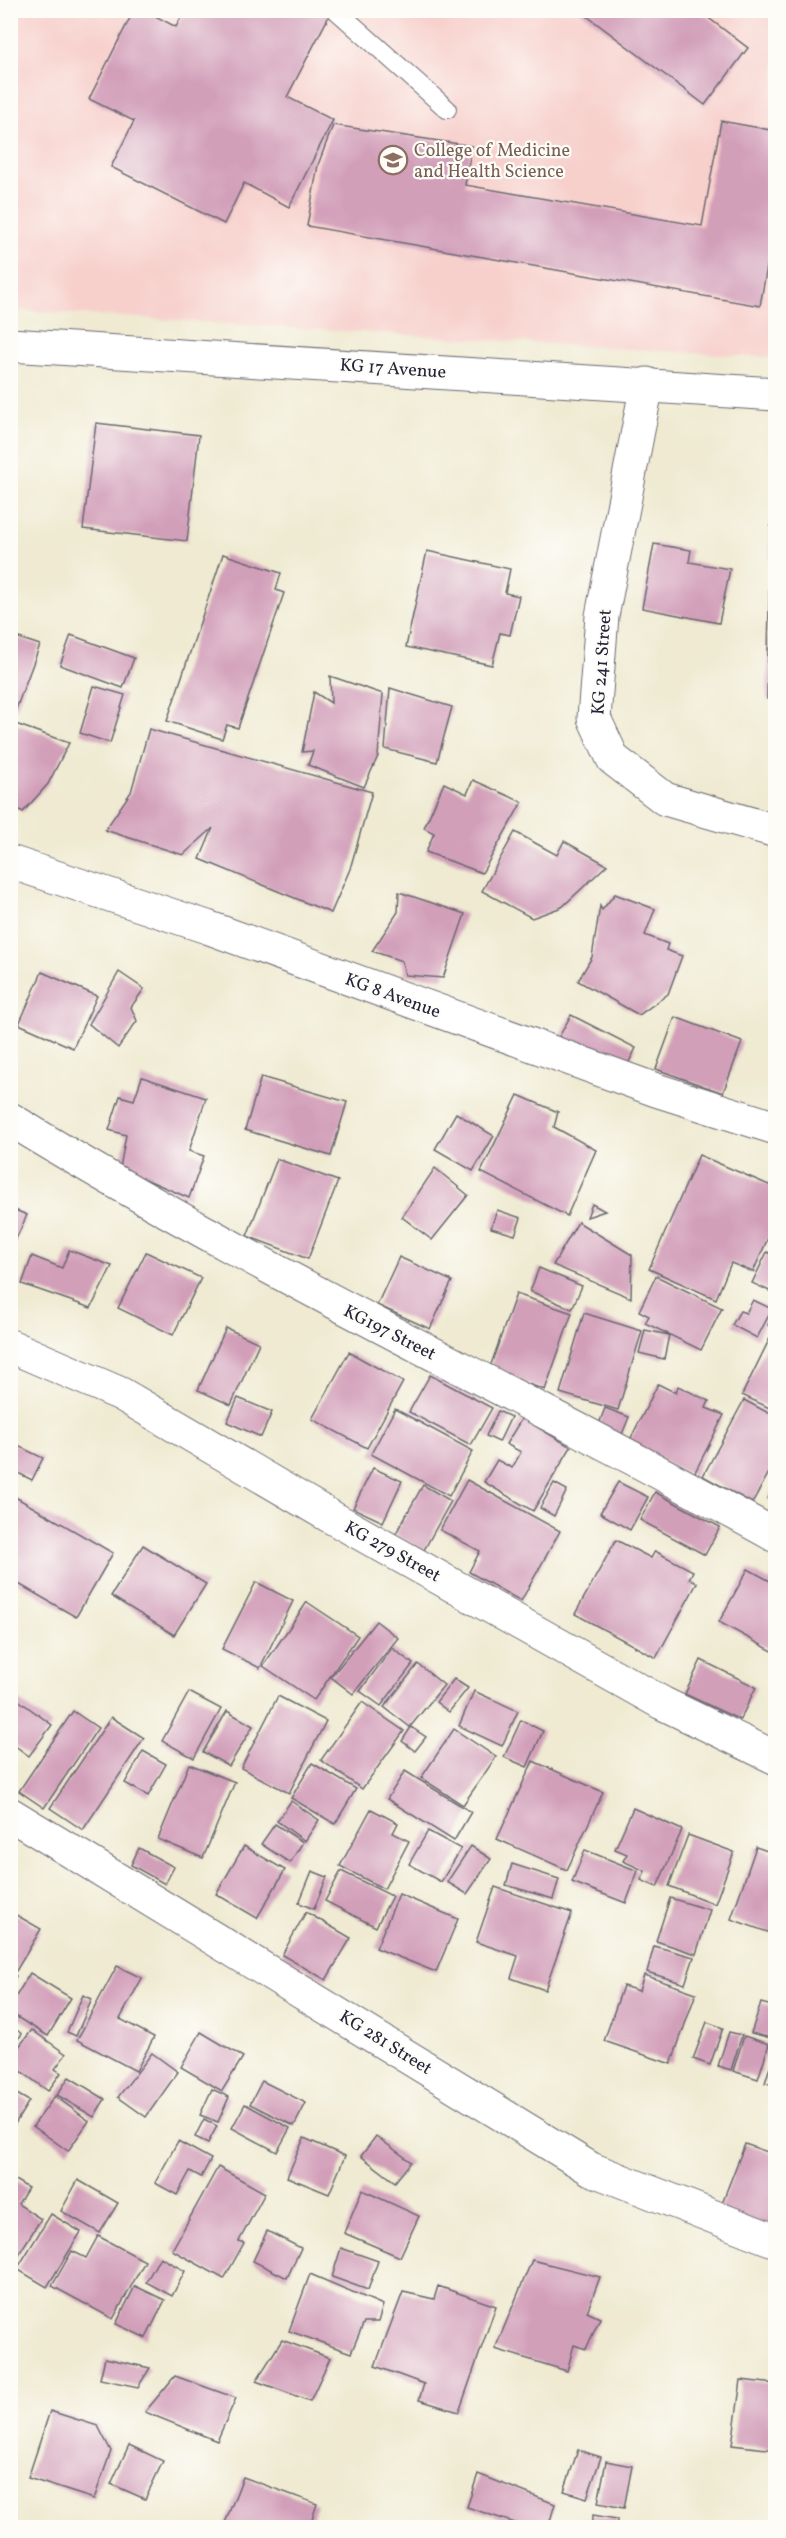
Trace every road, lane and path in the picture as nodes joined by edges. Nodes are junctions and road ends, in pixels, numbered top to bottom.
1 (336, 10) edge
2 (447, 109) dead end
3 (10, 345) edge
4 (647, 384) junction
5 (776, 394) edge
6 (776, 831) edge
7 (10, 862) edge
8 (10, 1119) edge
9 (776, 1128) edge
10 (10, 1346) edge
11 (776, 1536) edge
12 (776, 1758) edge
13 (10, 1814) edge
14 (776, 2241) edge

1 - 2 lane
3 - 4 street, KG 17 Avenue
4 - 5 street, KG 17 Avenue
4 - 6 street, KG 241 Street
7 - 9 street, KG 8 Avenue
8 - 11 street, KG197 Street
10 - 12 street, KG 279 Street
13 - 14 street, KG 281 Street

